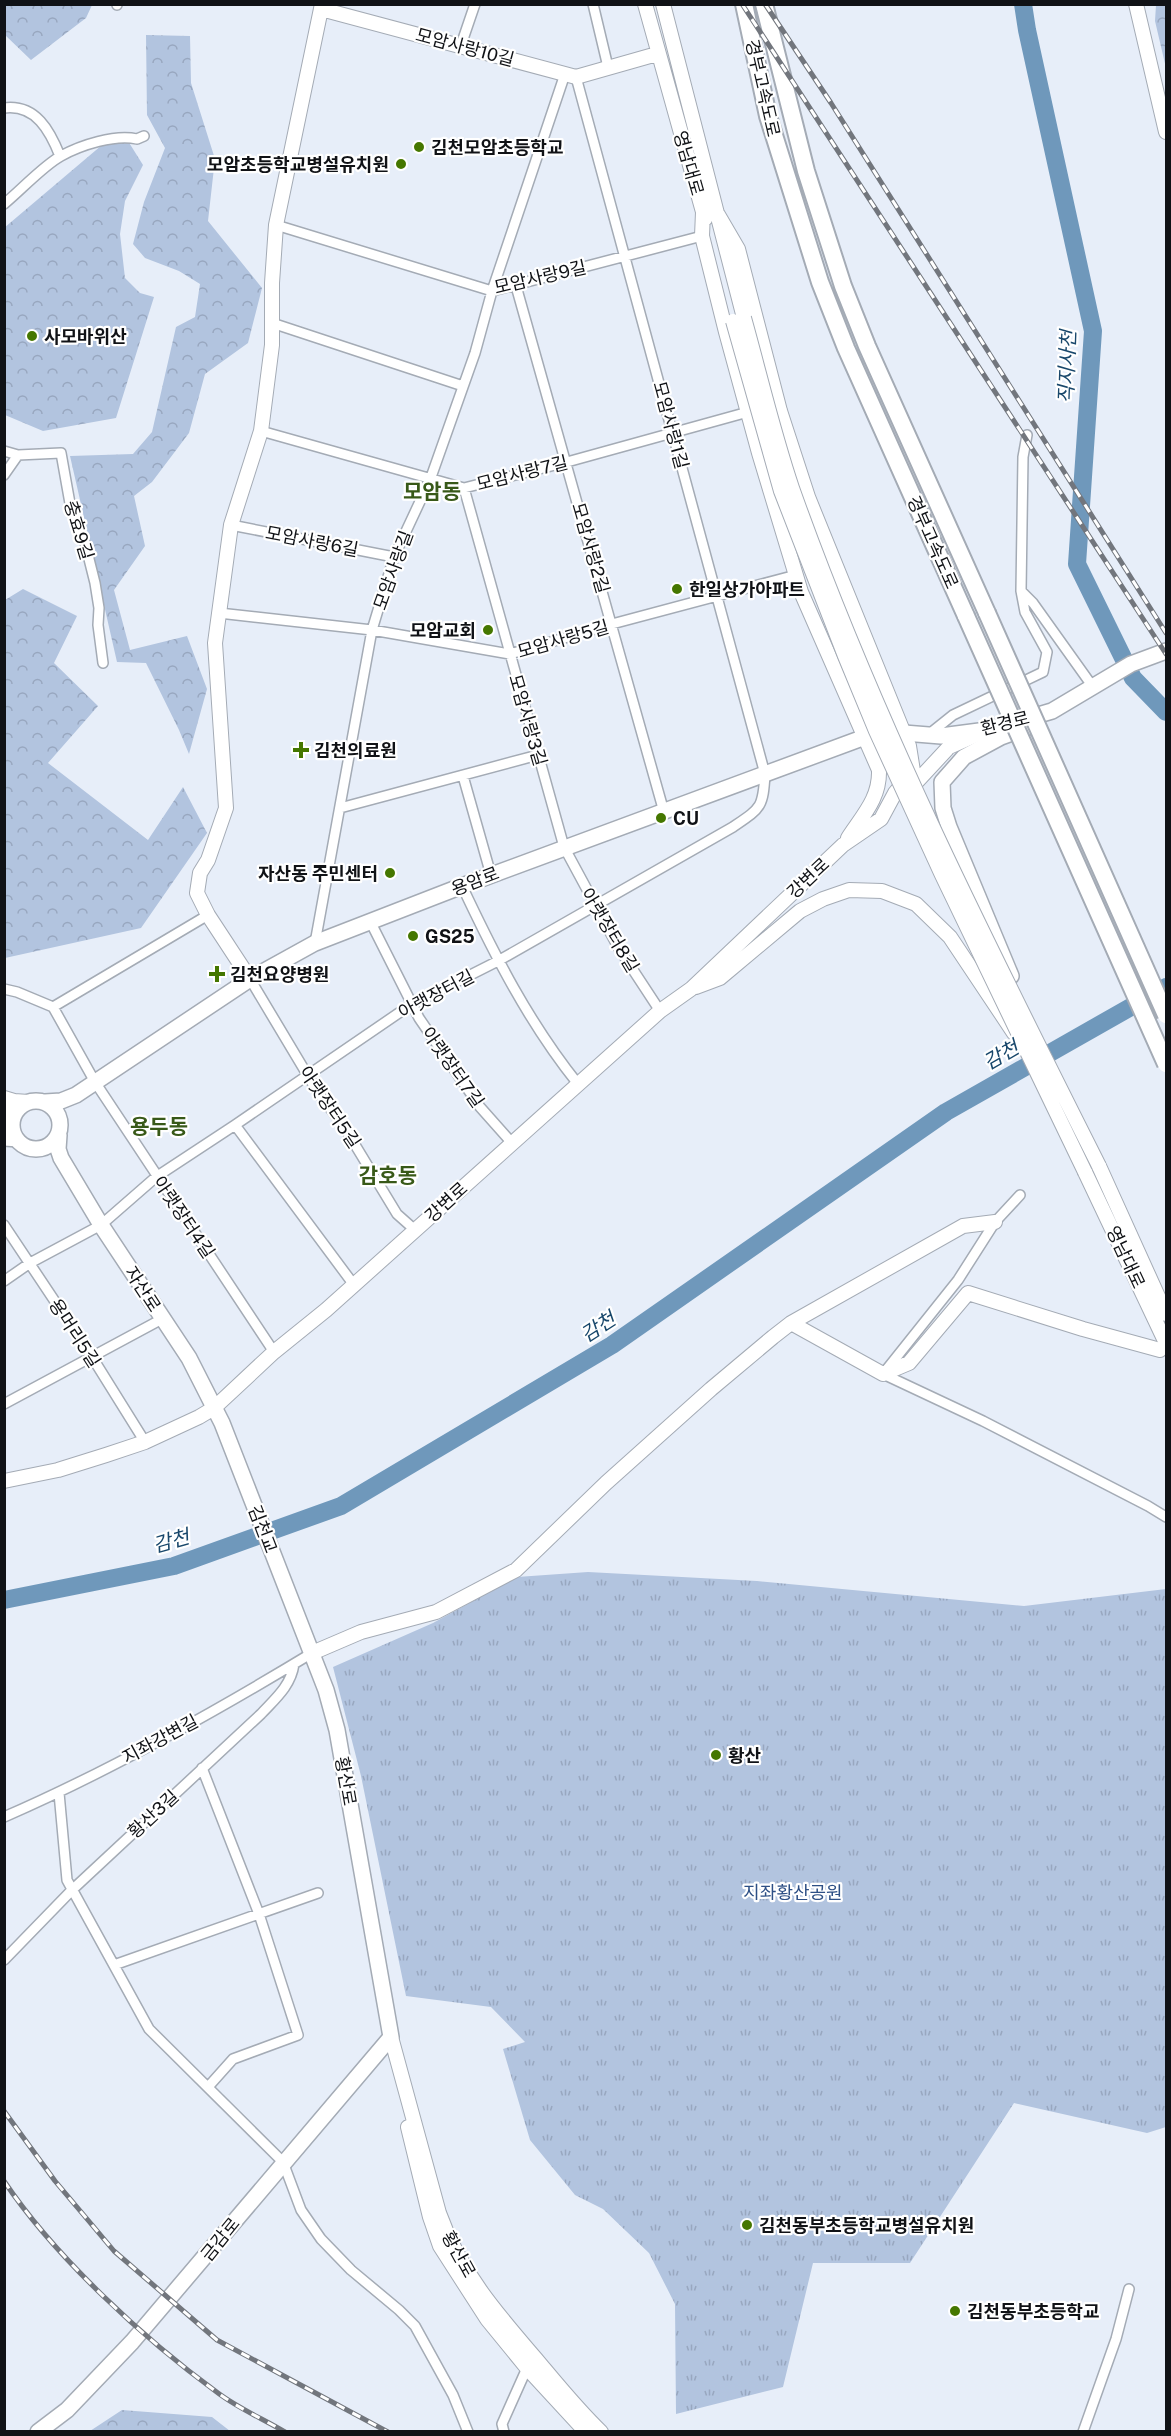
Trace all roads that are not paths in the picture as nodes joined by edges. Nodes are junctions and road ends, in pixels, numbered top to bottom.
1 (475, 4) edge
2 (593, 4) edge
3 (645, 4) edge
4 (663, 4) edge
5 (744, 4) edge
6 (764, 4) edge
7 (1136, 4) edge
8 (318, 6) edge
9 (461, 45) junction
10 (657, 54) junction
11 (608, 67) junction
12 (570, 75) junction
13 (4, 108) edge
14 (1167, 132) edge
15 (144, 136) dead end
16 (60, 156) junction
17 (4, 204) edge
18 (710, 213) junction
19 (276, 225) junction
20 (702, 236) junction
21 (625, 256) junction
22 (516, 286) junction
23 (492, 291) junction
24 (272, 323) junction
25 (463, 386) junction
26 (748, 412) junction
27 (261, 431) junction
28 (673, 431) junction
29 (1027, 435) dead end
30 (4, 451) edge
31 (18, 454) junction
32 (567, 462) junction
33 (4, 475) edge
34 (430, 480) junction
35 (464, 488) junction
36 (231, 525) junction
37 (394, 557) junction
38 (796, 575) junction
39 (1021, 591) junction
40 (717, 596) junction
41 (219, 613) junction
42 (612, 624) junction
43 (372, 630) junction
44 (1167, 651) edge
45 (510, 654) junction
46 (103, 663) dead end
47 (1096, 685) junction
48 (1052, 711) junction
49 (987, 730) junction
50 (904, 733) junction
51 (928, 736) junction
52 (865, 737) junction
53 (538, 755) junction
54 (765, 774) junction
55 (464, 776) junction
56 (340, 808) junction
57 (664, 812) junction
58 (881, 819) junction
59 (843, 845) junction
60 (564, 848) junction
61 (491, 875) junction
62 (462, 886) junction
63 (594, 906) junction
64 (208, 915) junction
65 (370, 921) junction
66 (315, 943) junction
67 (498, 961) junction
68 (250, 979) junction
69 (4, 989) edge
70 (691, 989) junction
71 (412, 1004) junction
72 (53, 1007) junction
73 (660, 1011) junction
74 (1167, 1015) edge
75 (1036, 1054) junction
76 (1167, 1064) edge
77 (308, 1076) junction
78 (95, 1082) junction
79 (578, 1084) junction
80 (76, 1095) junction
81 (4, 1101) edge
82 (29, 1102) junction
83 (45, 1102) junction
84 (235, 1125) junction
85 (60, 1128) junction
86 (11, 1134) edge
87 (512, 1143) junction
88 (41, 1149) junction
89 (61, 1158) junction
90 (157, 1176) junction
91 (1020, 1196) dead end
92 (995, 1222) junction
93 (4, 1225) edge
94 (101, 1225) junction
95 (415, 1230) junction
96 (30, 1263) junction
97 (4, 1281) edge
98 (354, 1285) junction
99 (1167, 1314) edge
100 (162, 1319) junction
101 (791, 1323) junction
102 (1163, 1346) edge
103 (273, 1352) junction
104 (92, 1357) junction
105 (883, 1374) junction
106 (4, 1404) edge
107 (214, 1408) junction
108 (222, 1423) joint
109 (144, 1442) junction
110 (4, 1481) edge
111 (1167, 1517) edge
112 (305, 1636) joint
113 (312, 1653) junction
114 (294, 1664) junction
115 (202, 1768) junction
116 (59, 1793) junction
117 (4, 1817) edge
118 (72, 1890) junction
119 (318, 1893) dead end
120 (259, 1914) junction
121 (4, 1960) edge
122 (114, 1965) junction
123 (391, 2037) junction
124 (208, 2087) junction
125 (283, 2162) junction
126 (1129, 2289) dead end
127 (527, 2368) junction
128 (38, 2432) edge
129 (468, 2432) edge
130 (504, 2432) edge
131 (586, 2432) edge
132 (601, 2432) edge
133 (1083, 2432) edge

1 - 9 street
2 - 11 street
3 - 10 street, 영남대로
4 - 18 street, 영남대로
5 - 76 highway, 경부고속도로, bridge
6 - 74 highway, 경부고속도로, bridge
7 - 14 street
8 - 9 street, 모암사랑10길
8 - 19 street
9 - 12 street, 모암사랑10길
10 - 11 street
10 - 18 street, 영남대로
11 - 12 street
12 - 21 street, 모암사랑1길
12 - 23 street, 모암사랑길
13 - 16 street
15 - 16 street
16 - 17 street
18 - 20 street, 강변로
18 - 50 street, 강변로
18 - 75 street, 영남대로, bridge
19 - 23 street, 모암사랑9길
19 - 24 street
20 - 21 street, 모암사랑9길
20 - 26 street, 강변로
21 - 22 street, 모암사랑9길
21 - 28 street, 모암사랑1길
22 - 23 street, 모암사랑9길
22 - 32 street, 모암사랑2길
23 - 25 street, 모암사랑길
24 - 25 street
24 - 27 street
25 - 34 street, 모암사랑길
26 - 28 street, 모암사랑7길
26 - 38 street, 강변로
27 - 34 street, 모암사랑7길
27 - 36 street
28 - 32 street, 모암사랑7길
28 - 40 street, 모암사랑1길
29 - 39 street
30 - 31 street, 충효9길
31 - 33 street
31 - 46 street, 충효9길
32 - 35 street, 모암사랑7길
32 - 42 street, 모암사랑2길
34 - 35 street, 모암사랑7길
34 - 37 street, 모암사랑길
35 - 45 street, 모암사랑3길
36 - 37 street, 모암사랑6길
36 - 41 street
37 - 43 street, 모암사랑길
38 - 40 street, 모암사랑5길
38 - 52 street, 강변로
39 - 47 street
39 - 51 street
40 - 42 street, 모암사랑5길
40 - 54 street, 모암사랑1길
41 - 43 street, 모암사랑5길
41 - 64 street
42 - 45 street, 모암사랑5길
42 - 57 street, 모암사랑2길
43 - 45 street, 모암사랑5길
43 - 56 street, 모암사랑길
44 - 47 main road, 환경로
45 - 53 street, 모암사랑3길
47 - 48 main road, 환경로
48 - 49 main road, 환경로
48 - 75 main road, bridge
49 - 51 main road, 환경로
49 - 58 street
50 - 51 main road, 환경로
50 - 52 main road, 용암로
50 - 58 street, 강변로
52 - 54 main road, 용암로
52 - 59 street, 강변로
53 - 55 street
53 - 60 street, 모암사랑3길
54 - 57 main road, 용암로
54 - 63 street, 아랫장터길
55 - 56 street
55 - 61 street
56 - 66 street, 모암사랑길
57 - 60 main road, 용암로
58 - 59 street, 강변로
59 - 70 street, 강변로
60 - 61 main road, 용암로
60 - 63 street, 아랫장터8길
61 - 62 main road, 용암로
62 - 65 main road, 용암로
62 - 67 street
63 - 67 street, 아랫장터길
63 - 73 street, 아랫장터8길
64 - 68 street
64 - 72 street
65 - 66 main road, 용암로
65 - 71 street, 아랫장터7길
66 - 68 main road, 용암로
67 - 71 street, 아랫장터길
67 - 79 street
68 - 77 street, 아랫장터5길
68 - 78 main road, 용암로
69 - 72 street
70 - 73 street, 강변로
70 - 75 street, bridge
71 - 77 street, 아랫장터길
71 - 87 street, 아랫장터7길
72 - 78 street, 아랫장터4길
73 - 79 street, 강변로
75 - 99 street, 영남대로, bridge
75 - 102 street, 영남대로, bridge
77 - 84 street, 아랫장터길
77 - 95 street, 아랫장터5길
78 - 80 main road, 용암로
78 - 90 street, 아랫장터4길
79 - 87 street, 강변로
80 - 83 main road
80 - 85 main road
81 - 82 street
81 - 86 street
82 - 83 main road
82 - 86 main road
83 - 85 main road
84 - 90 street, 아랫장터길
84 - 98 street
85 - 88 main road
85 - 89 main road
86 - 88 main road
87 - 95 street, 강변로
88 - 89 main road
89 - 94 main road, 자산로
90 - 94 street, 아랫장터길
90 - 103 street, 아랫장터4길
91 - 92 street
92 - 101 street
92 - 105 street
93 - 96 street, 용머리5길
94 - 96 street, 아랫장터길
94 - 100 main road, 자산로
95 - 98 street, 강변로
96 - 97 street, 아랫장터길
96 - 104 street, 용머리5길
98 - 103 street, 강변로
100 - 104 street
100 - 107 main road, 자산로
101 - 105 street
101 - 113 street
102 - 105 street
103 - 107 street, 강변로
104 - 106 street
104 - 109 street, 용머리5길
105 - 111 street
107 - 108 main road, 자산로
107 - 109 street, 강변로
108 - 112 main road, 김천교
109 - 110 street, 강변로
112 - 113 main road, 황산로
113 - 114 street, 지좌강변길
113 - 123 main road, 황산로
114 - 115 street, 황산3길
114 - 116 street, 지좌강변길
115 - 118 street, 황산3길
115 - 120 street
116 - 117 street, 지좌강변길
116 - 118 street
118 - 121 street, 황산3길
118 - 122 street
119 - 120 street
120 - 122 street
120 - 124 street
122 - 124 street
123 - 125 main road, 금감로
123 - 127 street, 황산로
123 - 132 street, 황산로
124 - 125 street
125 - 128 main road, 금감로
125 - 129 street
126 - 133 street
127 - 130 street
127 - 131 street, 황산로

